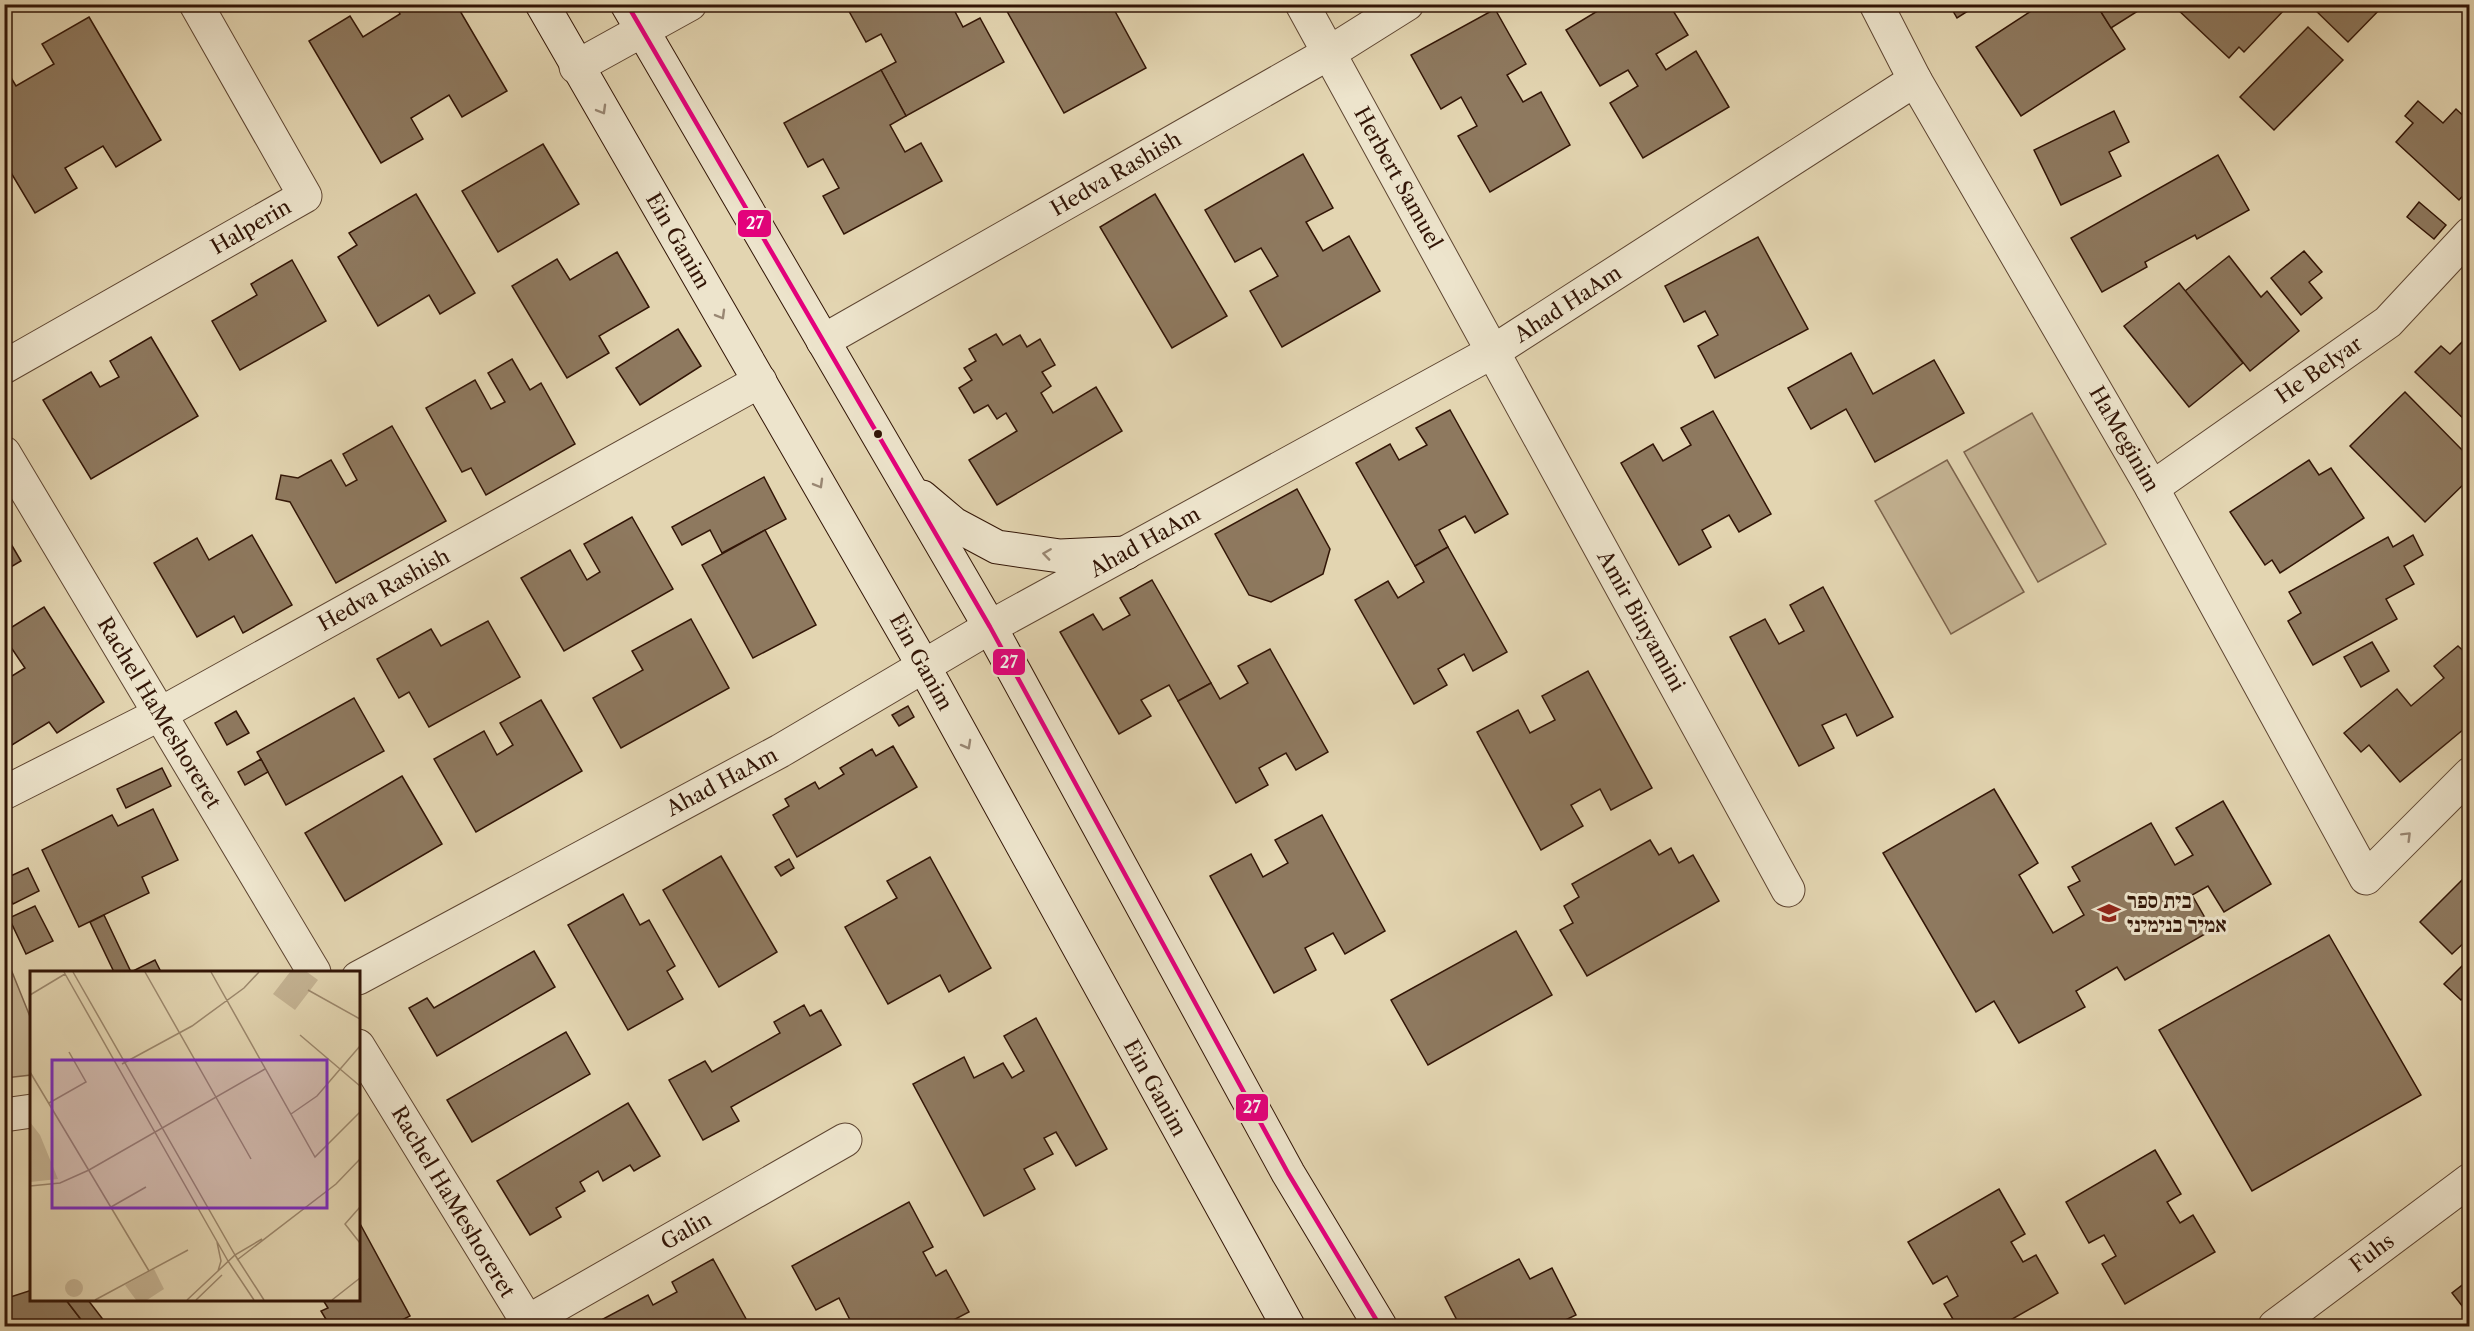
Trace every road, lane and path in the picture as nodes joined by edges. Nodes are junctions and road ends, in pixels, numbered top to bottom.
1 (196, 4) edge
2 (542, 4) edge
3 (690, 4) edge
4 (1302, 4) edge
5 (1407, 4) edge
6 (1876, 4) edge
7 (634, 18) edge
8 (1329, 53) junction
9 (576, 67) junction
10 (1915, 80) junction
11 (2469, 234) edge
12 (823, 341) junction
13 (1494, 351) junction
14 (4, 367) edge
15 (760, 381) junction
16 (4, 453) edge
17 (908, 485) junction
18 (2152, 488) junction
19 (1126, 553) junction
20 (990, 627) junction
21 (923, 665) junction
22 (160, 714) junction
23 (2469, 774) edge
24 (4, 793) edge
25 (1788, 890) dead end
26 (313, 971) edge
27 (360, 977) edge
28 (360, 1049) edge
29 (30, 1111) edge
30 (4, 1115) edge
31 (845, 1140) dead end
32 (2469, 1180) edge
33 (528, 1324) edge
34 (1288, 1326) edge
35 (1380, 1326) edge
36 (2275, 1326) edge

1 - 14 street, Halperin
2 - 9 street, Ein Ganim
3 - 7 street
4 - 8 street, Herbert Samuel
5 - 8 street, Hedva Rashish
6 - 10 street, HaMeginim
7 - 9 street
7 - 12 street
8 - 12 street, Hedva Rashish
8 - 13 street, Herbert Samuel
9 -> 15 street, Ein Ganim
10 - 13 street, Ahad HaAm
10 - 18 street, HaMeginim
11 - 18 street, He BeIyar
12 - 17 street
13 - 19 street, Ahad HaAm
13 - 25 street, Amir Binyamini
15 -> 21 street, Ein Ganim
15 - 22 street, Hedva Rashish
16 - 22 street, Rachel HaMeshoreret
19 -> 17 street
17 - 20 street
18 -> 23 street, HaMeginim
19 - 20 street, Ahad HaAm
20 - 21 street, Ahad HaAm
20 - 35 street
21 - 27 street, Ahad HaAm
21 -> 34 street, Ein Ganim
22 - 24 street, Hedva Rashish
22 - 26 street, Rachel HaMeshoreret
28 - 33 street, Rachel HaMeshoreret
29 - 30 street
31 - 33 street, Galin
32 - 36 street, Fuhs

